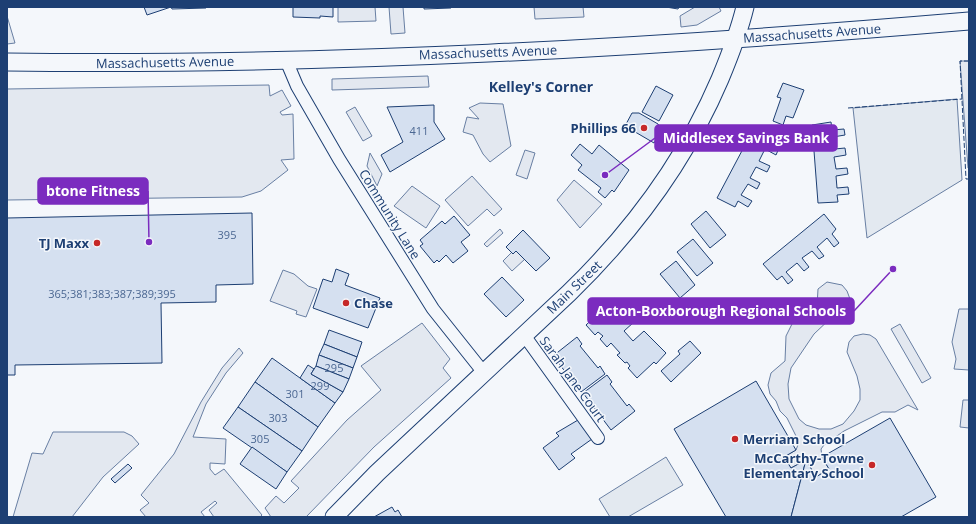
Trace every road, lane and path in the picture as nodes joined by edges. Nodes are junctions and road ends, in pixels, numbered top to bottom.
1 (744, 7) edge
2 (969, 21) edge
3 (736, 38) junction
4 (286, 60) junction
5 (7, 62) edge
6 (524, 335) junction
7 (484, 373) junction
8 (598, 438) dead end
9 (334, 517) edge

1 - 3 main road, Main Street
2 - 3 main road, Massachusetts Avenue
3 - 4 main road, Massachusetts Avenue
3 - 6 main road, Main Street
4 - 5 main road, Massachusetts Avenue
4 - 7 street, Community Lane
6 - 7 main road, Main Street
6 - 8 street, Sarah Jane Court
7 - 9 main road, Main Street

